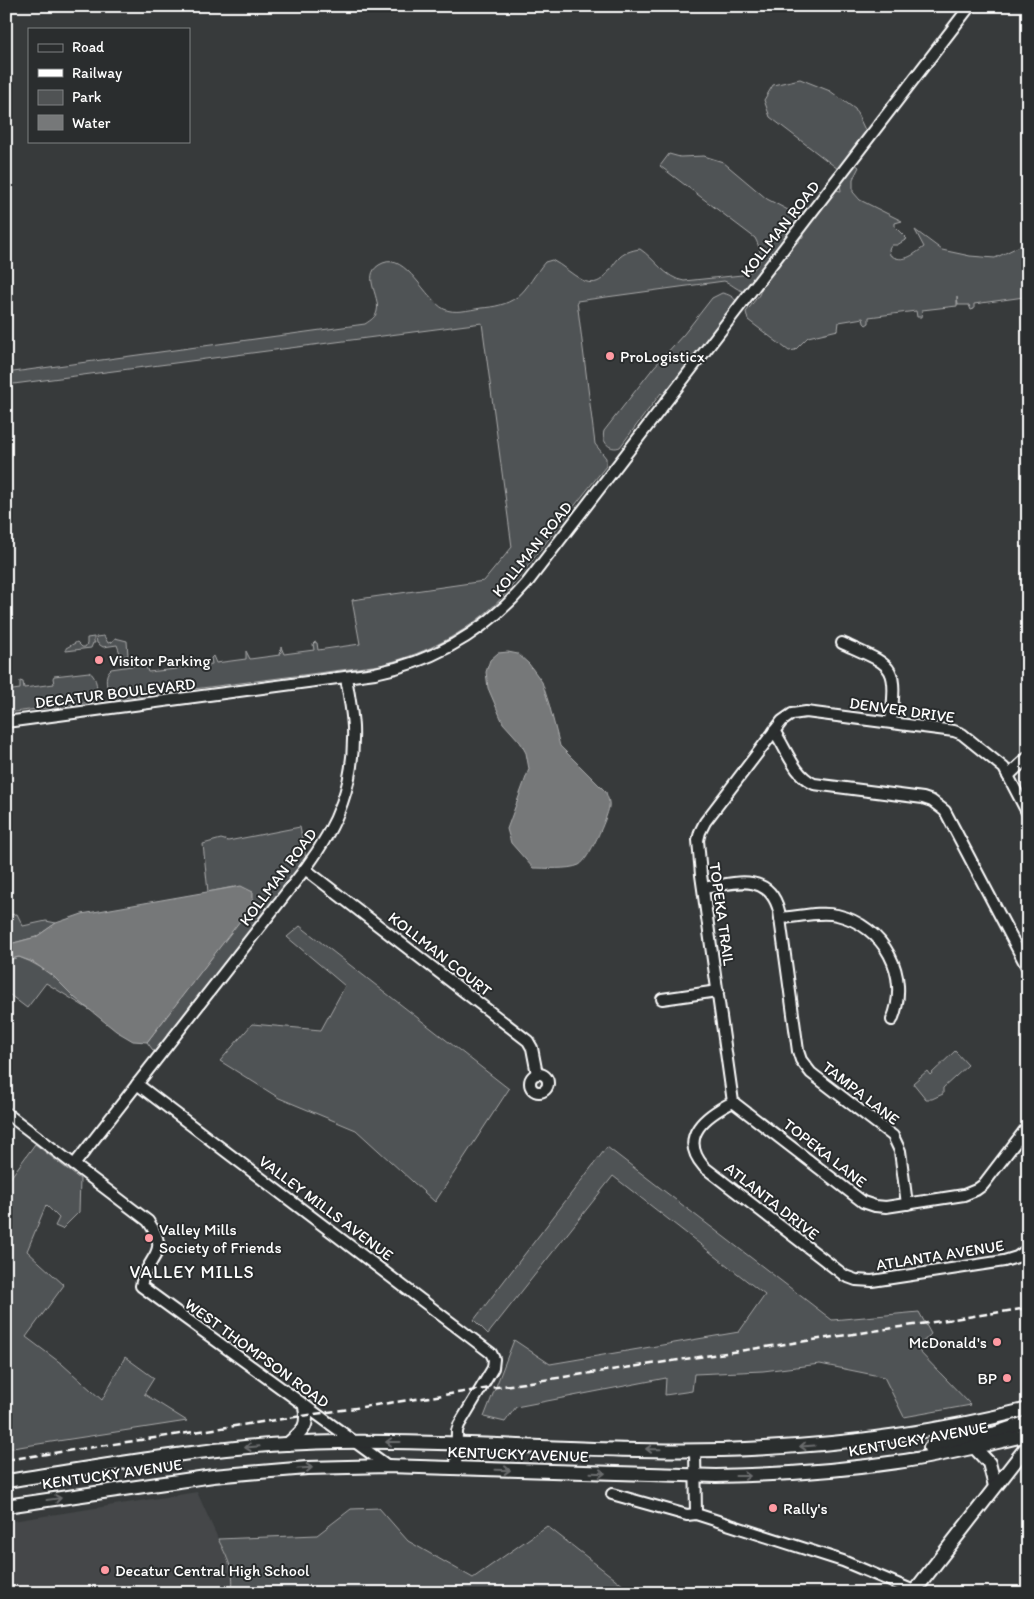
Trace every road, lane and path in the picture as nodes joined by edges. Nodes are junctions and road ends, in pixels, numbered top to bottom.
1 (970, 6) edge
2 (842, 643) dead end
3 (346, 678) junction
4 (792, 714) joint
5 (6, 722) edge
6 (891, 722) junction
7 (774, 731) junction
8 (1028, 757) edge
9 (1008, 776) junction
10 (1028, 814) edge
11 (305, 869) junction
12 (704, 888) junction
13 (780, 918) junction
14 (1028, 969) edge
15 (718, 991) junction
16 (662, 999) dead end
17 (892, 1020) dead end
18 (537, 1074) dead end
19 (137, 1084) junction
20 (733, 1102) junction
21 (6, 1113) edge
22 (1028, 1126) edge
23 (74, 1165) junction
24 (907, 1204) junction
25 (1028, 1249) edge
26 (854, 1279) joint
27 (304, 1407) junction
28 (1028, 1409) edge
29 (1028, 1422) edge
30 (1028, 1435) edge
31 (353, 1442) junction
32 (288, 1444) junction
33 (456, 1444) junction
34 (1028, 1445) edge
35 (974, 1447) junction
36 (695, 1450) junction
37 (876, 1465) junction
38 (388, 1466) junction
39 (456, 1469) junction
40 (694, 1476) junction
41 (6, 1481) edge
42 (995, 1486) junction
43 (612, 1494) dead end
44 (6, 1506) edge
45 (696, 1514) junction
46 (916, 1592) edge

1 - 3 street, KOLLMAN ROAD
2 - 6 street
3 - 5 street, DECATUR BOULEVARD
3 - 11 street, KOLLMAN ROAD
4 - 6 street, DENVER DRIVE
4 - 7 street, TOPEKA TRAIL
6 - 9 street, DENVER DRIVE
7 - 12 street, TOPEKA TRAIL
7 - 14 street
8 - 9 street
9 - 10 street, DENVER DRIVE
11 - 18 street, KOLLMAN COURT
11 - 19 street, KOLLMAN ROAD
12 - 13 street, TAMPA LANE
12 - 15 street, TOPEKA TRAIL
13 - 17 street
13 - 24 street, TAMPA LANE
15 - 16 street
15 - 20 street, TOPEKA TRAIL
19 - 23 street, KOLLMAN ROAD
19 - 33 street, VALLEY MILLS AVENUE
20 - 24 street, TOPEKA LANE
20 - 26 street, ATLANTA DRIVE
21 - 23 street, WEST THOMPSON ROAD
22 - 24 street, TOPEKA LANE
23 - 27 street, WEST THOMPSON ROAD
25 - 26 street, ATLANTA AVENUE
27 - 31 street, WEST THOMPSON ROAD
27 - 32 main road
28 -> 36 main road, KENTUCKY AVENUE
29 - 37 main road
30 - 35 main road, KENTUCKY AVENUE
31 - 32 main road, KENTUCKY AVENUE
33 -> 31 main road, KENTUCKY AVENUE
31 - 38 street, WEST THOMPSON ROAD
32 -> 41 main road, KENTUCKY AVENUE
36 -> 33 main road, KENTUCKY AVENUE
33 - 39 street
34 - 42 main road
35 - 37 main road, KENTUCKY AVENUE
35 - 42 main road
36 - 40 street
40 -> 37 main road, KENTUCKY AVENUE
38 - 39 main road, KENTUCKY AVENUE
44 -> 38 main road, KENTUCKY AVENUE
39 -> 40 main road, KENTUCKY AVENUE
40 - 45 street
42 - 46 main road
43 - 45 street
45 - 46 street

